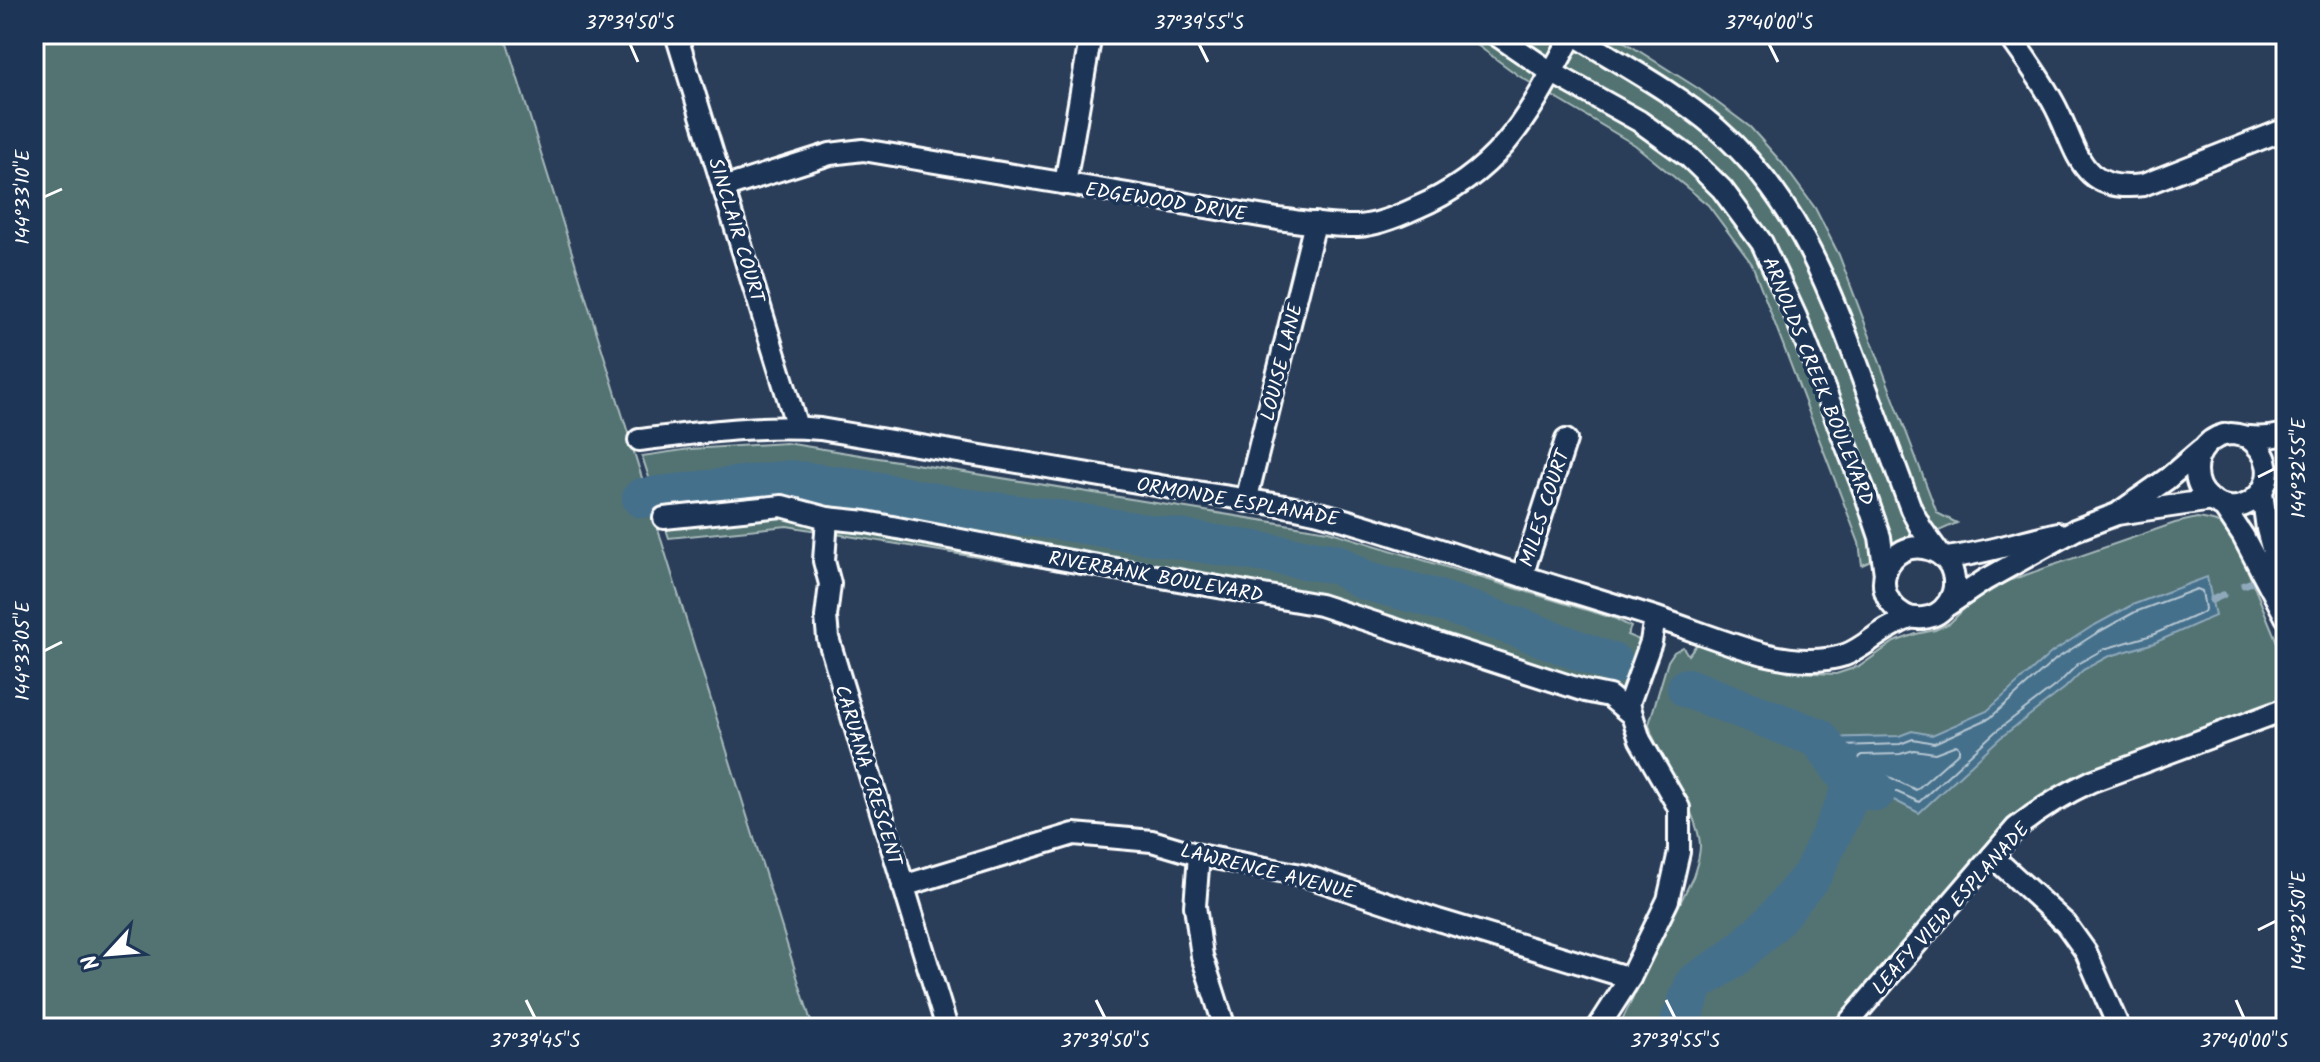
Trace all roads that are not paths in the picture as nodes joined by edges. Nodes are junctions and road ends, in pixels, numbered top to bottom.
1 (676, 34) edge
2 (1091, 34) edge
3 (1495, 34) edge
4 (1573, 34) edge
5 (2008, 34) edge
6 (1551, 72) junction
7 (2286, 129) edge
8 (1065, 184) junction
9 (723, 188) junction
10 (1315, 223) junction
11 (797, 427) junction
12 (2286, 434) edge
13 (2247, 437) junction
14 (639, 440) dead end
15 (1566, 440) dead end
16 (2201, 450) junction
17 (2286, 467) edge
18 (2265, 486) junction
19 (1246, 501) junction
20 (2217, 503) junction
21 (2117, 514) junction
22 (664, 518) dead end
23 (827, 518) junction
24 (2075, 530) junction
25 (1942, 556) junction
26 (1522, 576) junction
27 (1884, 580) junction
28 (2286, 602) edge
29 (1944, 608) junction
30 (2286, 617) edge
31 (1655, 618) junction
32 (1911, 618) junction
33 (1866, 644) junction
34 (2286, 709) edge
35 (1632, 715) junction
36 (1199, 855) junction
37 (1992, 856) junction
38 (903, 886) junction
39 (1630, 978) junction
40 (947, 1028) edge
41 (1225, 1028) edge
42 (1598, 1028) edge
43 (1844, 1028) edge
44 (2119, 1028) edge

1 - 9 street, SINCLAIR COURT
2 - 8 street
3 - 6 street, ARNOLDS CREEK BOULEVARD
4 - 6 street, EDGEWOOD DRIVE
4 - 25 street, ARNOLDS CREEK BOULEVARD
5 - 7 street
6 - 10 street, EDGEWOOD DRIVE
6 - 27 street, ARNOLDS CREEK BOULEVARD
8 - 9 street, EDGEWOOD DRIVE
8 - 10 street, EDGEWOOD DRIVE
9 - 11 street, SINCLAIR COURT
10 - 19 street, LOUISE LANE
11 - 14 street, ORMONDE ESPLANADE
11 - 19 street, ORMONDE ESPLANADE
12 - 13 street
13 - 16 street
13 - 18 street
15 - 26 street, MILES COURT
16 - 20 street
16 - 21 street
17 - 18 street
18 - 20 street
18 - 28 street
19 - 26 street, ORMONDE ESPLANADE
20 - 21 street
20 - 30 street
21 - 24 street
22 - 23 street, RIVERBANK BOULEVARD
23 - 35 street, RIVERBANK BOULEVARD
23 - 38 street, CARUANA CRESCENT
24 - 25 street
24 - 29 street
25 - 27 street
25 - 29 street
26 - 31 street, ORMONDE ESPLANADE
27 - 32 street
27 - 33 street
29 - 32 street
31 - 33 street, ORMONDE ESPLANADE
31 - 35 street
32 - 33 street, ORMONDE ESPLANADE
34 - 37 street, LEAFY VIEW ESPLANADE
35 - 39 street
36 - 38 street, LAWRENCE AVENUE
36 - 39 street, LAWRENCE AVENUE
36 - 41 street
37 - 43 street, LEAFY VIEW ESPLANADE
37 - 44 street
38 - 40 street, CARUANA CRESCENT
39 - 42 street

